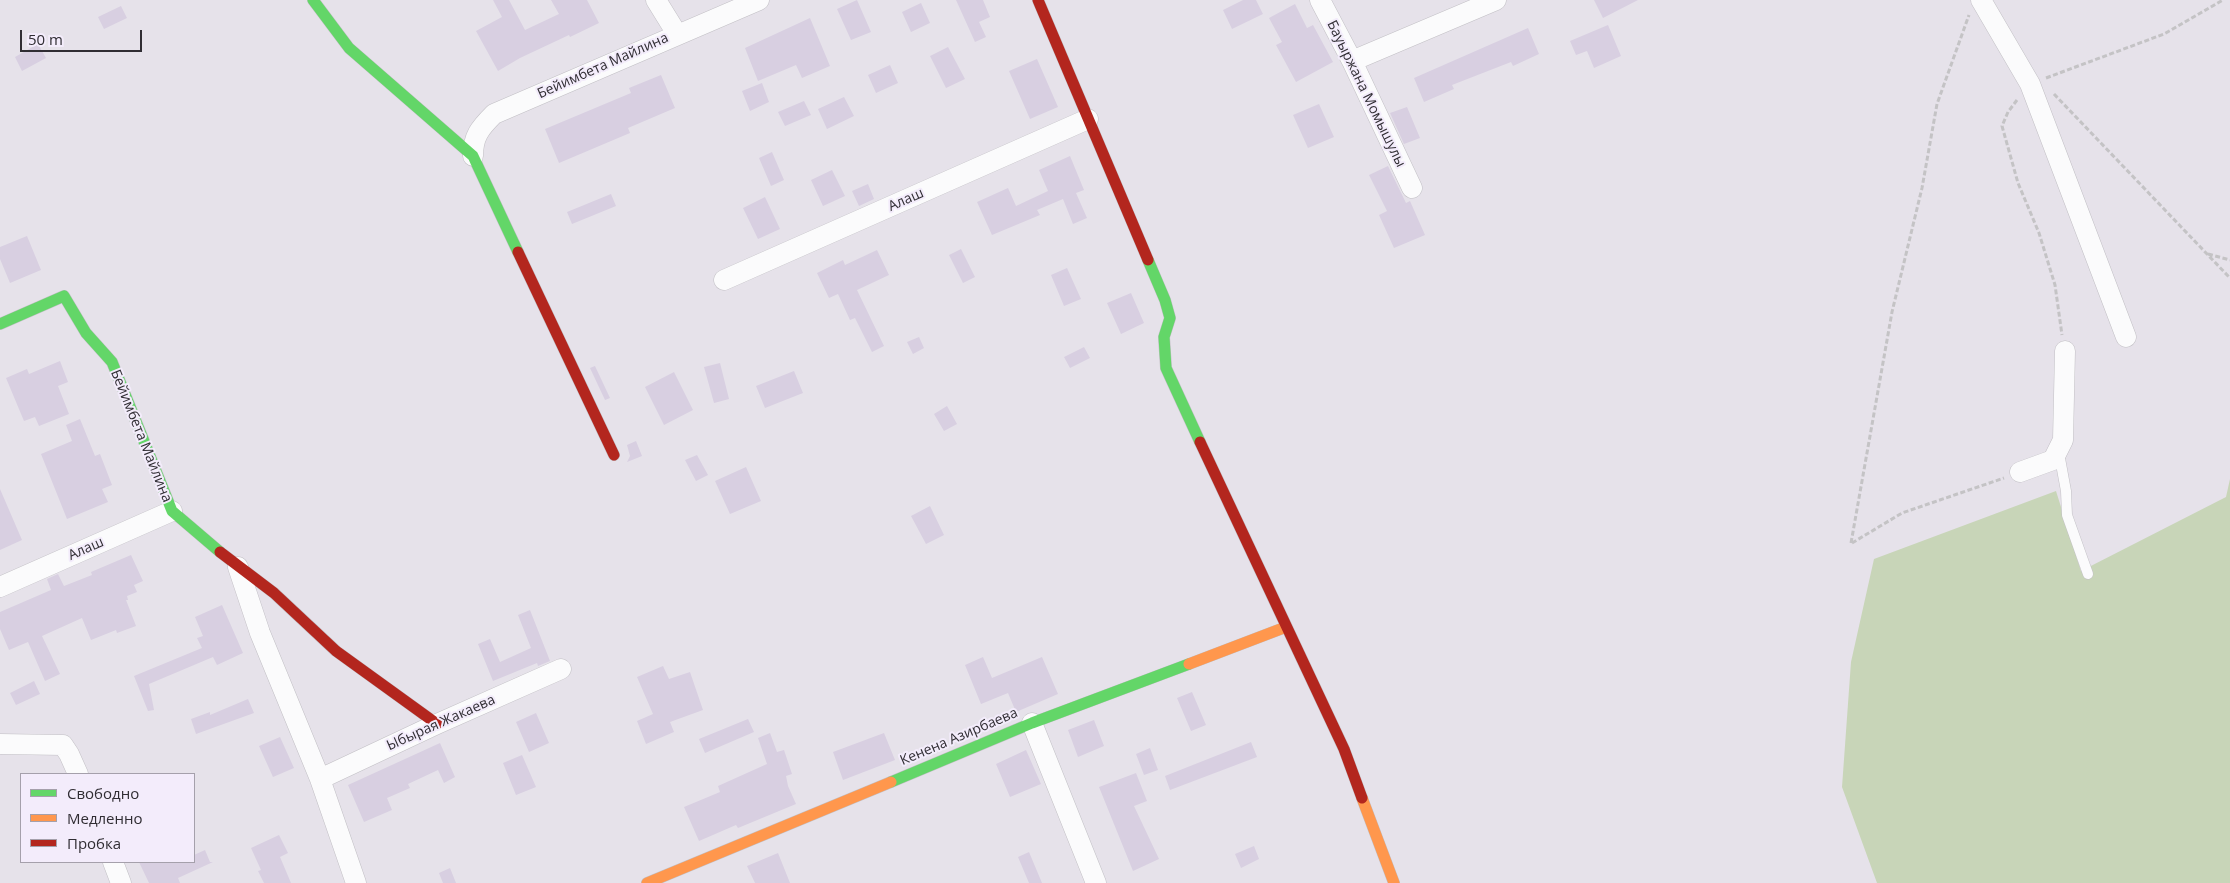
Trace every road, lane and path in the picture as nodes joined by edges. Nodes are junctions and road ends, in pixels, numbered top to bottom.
1 (313, 0) edge
2 (656, 0) edge
3 (760, 0) edge
4 (1038, 0) edge
5 (1320, 0) edge
6 (1496, 0) edge
7 (2223, 0) edge
8 (1977, 4) edge
9 (677, 34) junction
10 (1352, 60) junction
11 (2035, 82) junction
12 (1088, 119) junction
13 (472, 156) junction
14 (1412, 188) dead end
15 (2208, 254) junction
16 (2230, 260) edge
17 (2230, 278) edge
18 (724, 280) dead end
19 (0, 324) edge
20 (2126, 337) dead end
21 (2065, 351) joint
22 (2058, 450) junction
23 (614, 455) dead end
24 (2020, 472) joint
25 (172, 511) junction
26 (238, 567) junction
27 (2088, 574) dead end
28 (0, 587) edge
29 (1286, 627) junction
30 (562, 669) dead end
31 (1032, 723) junction
32 (437, 724) junction
33 (0, 744) edge
34 (78, 773) edge
35 (320, 779) junction
36 (113, 863) edge
37 (121, 883) edge
38 (356, 883) edge
39 (647, 883) edge
40 (1096, 883) edge
41 (1394, 883) edge

1 - 13 street
2 - 9 street
3 - 9 street, Бейимбета Майлина
4 - 12 street
5 - 10 street, Бауыржана Момышулы
6 - 10 street
7 - 11 path
8 - 11 street
8 - 24 path
9 - 13 street, Бейимбета Майлина
10 - 14 street, Бауыржана Момышулы
11 - 15 path
11 - 20 street
11 - 21 path
12 - 18 street, Алаш
12 - 29 street
13 - 23 street
15 - 16 path
15 - 17 path
19 - 25 street, Бейимбета Майлина
21 - 22 street
22 - 24 street
22 - 27 lane
25 - 26 street
25 - 28 street, Алаш
26 - 32 street
26 - 35 street
29 - 31 street, Кенена Азирбаева
29 - 41 street
30 - 32 street, Ыбырая Жакаева
31 - 39 street, Кенена Азирбаева
31 - 40 street
32 - 35 street, Ыбырая Жакаева
33 - 34 street
35 - 38 street
36 - 37 street

